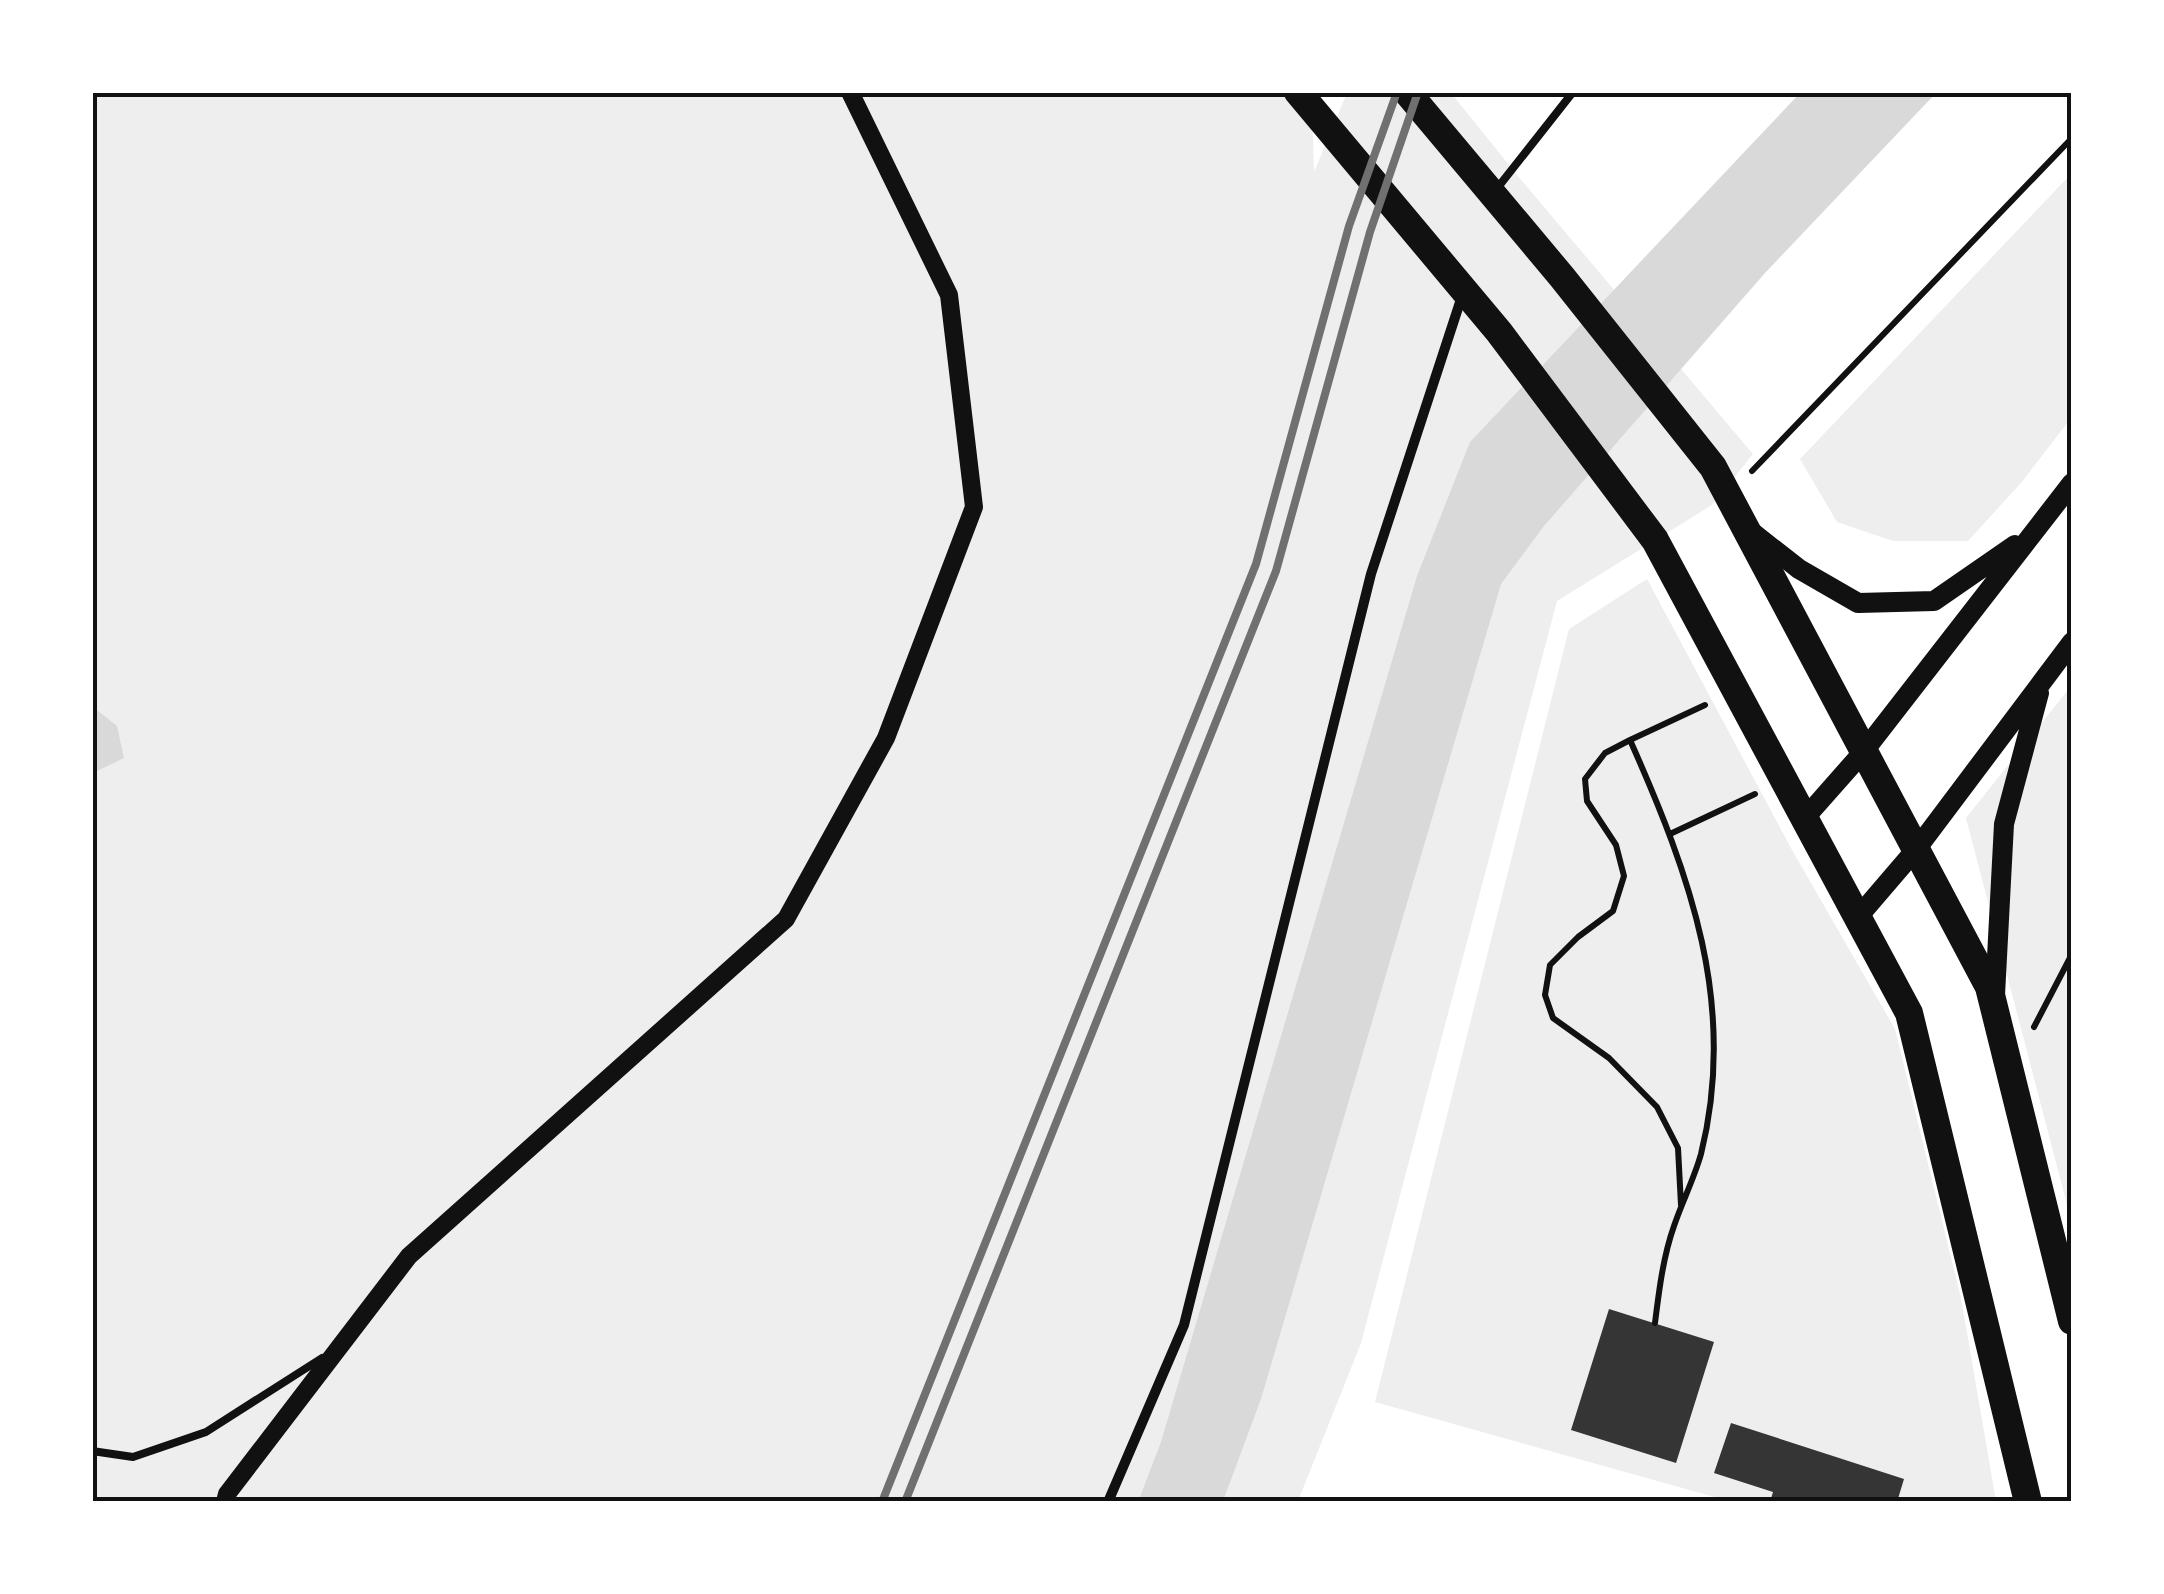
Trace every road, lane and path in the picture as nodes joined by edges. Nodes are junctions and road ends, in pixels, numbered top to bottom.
1 (850, 92) edge
2 (1298, 92) edge
3 (1406, 92) edge
4 (1572, 92) edge
5 (2072, 138) edge
6 (1492, 194) junction
7 (1464, 290) junction
8 (2072, 483) edge
9 (1727, 497) junction
10 (1743, 526) junction
11 (2033, 532) junction
12 (2072, 642) edge
13 (2042, 682) junction
14 (1736, 690) junction
15 (1630, 740) junction
16 (1864, 751) junction
17 (1784, 781) junction
18 (1804, 818) junction
19 (1670, 834) junction
20 (1918, 848) junction
21 (1858, 918) junction
22 (2072, 954) edge
23 (1994, 1006) junction
24 (2010, 1072) junction
25 (1681, 1208) junction
26 (2072, 1321) edge
27 (1655, 1324) dead end
28 (340, 1348) junction
29 (92, 1451) edge
30 (225, 1502) edge
31 (1108, 1502) edge
32 (2028, 1502) edge

1 - 28 street
2 - 7 highway
3 - 6 highway
4 - 6 lane
5 - 9 path
6 - 9 highway
7 - 14 highway
7 - 31 street
8 - 11 main road
9 - 10 highway
10 - 11 main road
10 - 16 highway
11 - 16 main road
12 - 13 main road
13 - 20 main road
13 - 23 main road
14 - 15 path
14 - 17 highway
15 - 19 path
15 - 25 path
16 - 18 main road
16 - 20 highway
17 - 18 highway
17 - 19 path
18 - 21 highway
19 - 25 path
20 - 21 main road
20 - 23 highway
21 - 32 highway
22 - 24 path
23 - 24 highway
24 - 26 highway
25 - 27 path
28 - 29 lane
28 - 30 street

